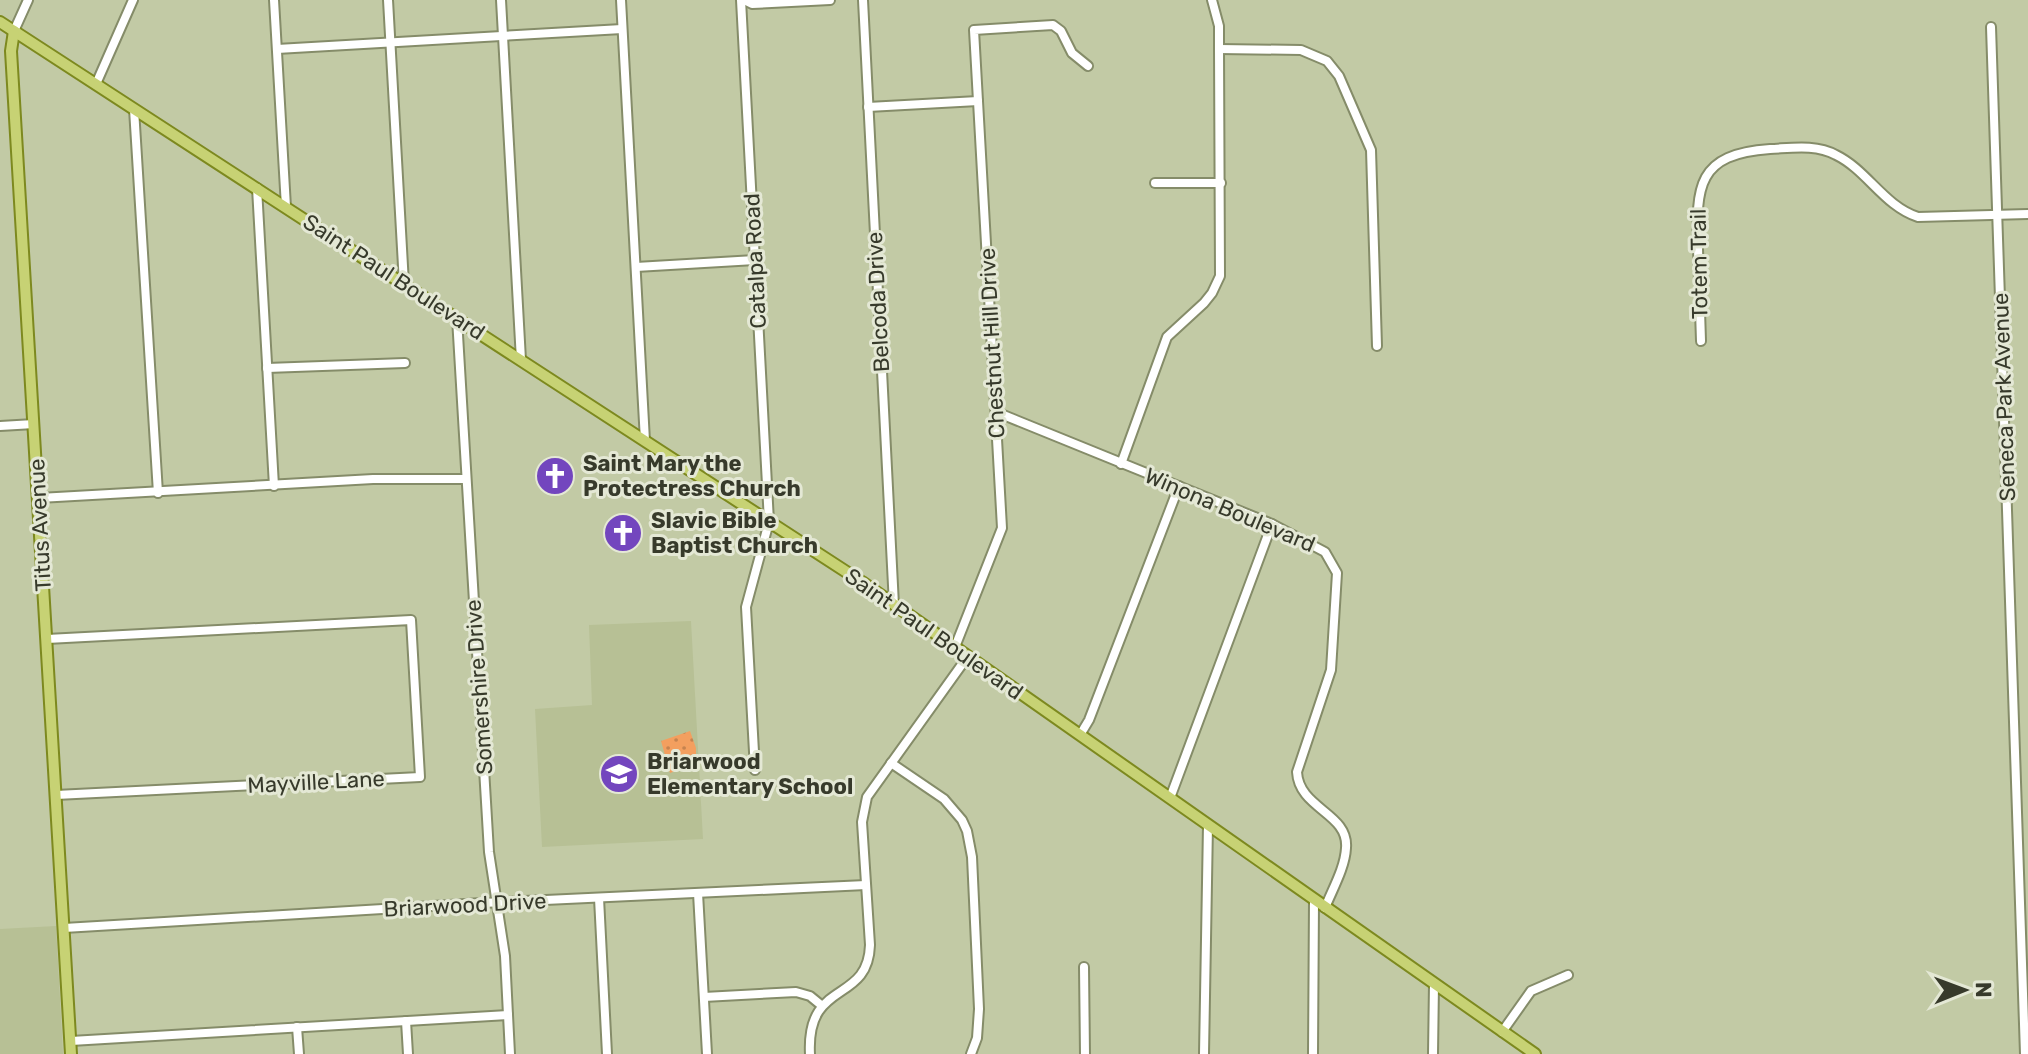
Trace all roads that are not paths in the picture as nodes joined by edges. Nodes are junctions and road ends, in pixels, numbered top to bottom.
1 (28, 0) edge
2 (133, 0) edge
3 (274, 0) edge
4 (388, 0) edge
5 (501, 0) edge
6 (621, 0) edge
7 (742, 0) edge
8 (830, 0) edge
9 (863, 0) edge
10 (1212, 0) edge
11 (0, 22) edge
12 (1991, 27) dead end
13 (622, 29) junction
14 (14, 31) junction
15 (503, 36) junction
16 (390, 43) junction
17 (277, 49) junction
18 (1219, 49) junction
19 (1088, 66) dead end
20 (96, 84) junction
21 (978, 101) junction
22 (868, 107) junction
23 (134, 109) junction
24 (1155, 183) dead end
25 (1221, 183) junction
26 (257, 188) junction
27 (286, 207) junction
28 (2028, 214) edge
29 (1999, 215) junction
30 (755, 260) junction
31 (636, 267) junction
32 (404, 284) junction
33 (457, 318) junction
34 (1701, 341) dead end
35 (1377, 346) dead end
36 (521, 360) junction
37 (405, 363) dead end
38 (267, 368) junction
39 (996, 412) junction
40 (34, 424) junction
41 (0, 426) edge
42 (645, 441) junction
43 (1121, 464) junction
44 (465, 479) junction
45 (274, 486) junction
46 (1179, 486) junction
47 (158, 493) junction
48 (39, 498) junction
49 (769, 522) junction
50 (1272, 524) junction
51 (894, 605) junction
52 (47, 639) junction
53 (955, 647) junction
54 (968, 656) junction
55 (1080, 735) junction
56 (891, 763) junction
57 (2016, 768) junction
58 (2028, 768) edge
59 (755, 770) dead end
60 (56, 795) junction
61 (1170, 798) junction
62 (1208, 825) junction
63 (866, 885) junction
64 (698, 893) junction
65 (599, 898) junction
66 (1314, 901) junction
67 (497, 903) junction
68 (1325, 908) junction
69 (64, 928) junction
70 (1084, 967) dead end
71 (1568, 975) dead end
72 (1434, 984) junction
73 (704, 997) junction
74 (821, 1005) junction
75 (508, 1015) junction
76 (406, 1021) junction
77 (297, 1027) junction
78 (1502, 1032) junction
79 (71, 1041) junction
80 (71, 1054) edge
81 (299, 1054) edge
82 (408, 1054) edge
83 (510, 1054) edge
84 (607, 1054) edge
85 (707, 1054) edge
86 (810, 1054) edge
87 (971, 1054) edge
88 (1085, 1054) edge
89 (1204, 1054) edge
90 (1313, 1054) edge
91 (1433, 1054) edge
92 (1535, 1054) edge
93 (2025, 1054) edge

1 - 14 street, Titus Avenue
2 - 20 street
3 - 17 street
4 - 16 street
5 - 15 street
6 - 13 street
7 - 8 street
7 - 30 street, Catalpa Road
9 - 22 street, Belcoda Drive
10 - 18 street
11 - 14 main road, Saint Paul Boulevard
12 - 29 street, Seneca Park Avenue
13 - 15 street
13 - 31 street
14 - 20 main road, Saint Paul Boulevard
14 - 40 main road, Titus Avenue
15 - 16 street
15 - 36 street
16 - 17 street
16 - 32 street
17 - 27 street
18 - 25 street
18 - 35 street
19 - 21 street, Chestnut Hill Drive
20 - 23 main road, Saint Paul Boulevard
21 - 22 street
21 - 39 street, Chestnut Hill Drive
22 - 51 street, Belcoda Drive
23 - 26 main road, Saint Paul Boulevard
23 - 47 street
24 - 25 street
25 - 43 street
26 - 27 main road, Saint Paul Boulevard
26 - 38 street
27 - 32 main road, Saint Paul Boulevard
28 - 29 street, Totem Trail
29 - 34 street, Totem Trail
29 - 57 street, Seneca Park Avenue
30 - 31 street
30 - 49 street, Catalpa Road
31 - 42 street
32 - 33 main road, Saint Paul Boulevard
33 - 36 main road, Saint Paul Boulevard
33 - 44 street, Somershire Drive
36 - 42 main road, Saint Paul Boulevard
37 - 38 street
38 - 45 street
39 - 43 street, Winona Boulevard
39 - 53 street, Chestnut Hill Drive
40 - 41 street
40 - 48 main road, Titus Avenue
42 - 49 main road, Saint Paul Boulevard
43 - 46 street, Winona Boulevard
44 - 45 street
44 - 67 street, Somershire Drive
45 - 47 street
46 - 50 street, Winona Boulevard
46 - 55 street
47 - 48 street
48 - 52 main road, Titus Avenue
49 - 51 main road, Saint Paul Boulevard
49 - 59 street, Catalpa Road
50 - 61 street
50 - 68 street, Winona Boulevard
51 - 53 main road, Saint Paul Boulevard
52 - 60 main road, Titus Avenue
52 - 60 street, Mayville Lane
53 - 54 main road, Saint Paul Boulevard
54 - 55 main road, Saint Paul Boulevard
54 - 56 street
55 - 61 main road, Saint Paul Boulevard
56 - 63 street
56 - 87 street
57 - 58 street
57 - 93 street, Seneca Park Avenue
60 - 69 main road, Titus Avenue
61 - 62 main road, Saint Paul Boulevard
62 - 66 main road, Saint Paul Boulevard
62 - 89 street
63 - 64 street, Briarwood Drive
63 - 74 street
64 - 65 street, Briarwood Drive
64 - 73 street
65 - 67 street, Briarwood Drive
65 - 84 street
66 - 68 main road, Saint Paul Boulevard
66 - 90 street
67 - 69 street, Briarwood Drive
67 - 75 street, Somershire Drive
68 - 72 main road, Saint Paul Boulevard
69 - 79 main road, Titus Avenue
70 - 88 street
71 - 78 street
72 - 78 main road, Saint Paul Boulevard
72 - 91 street
73 - 74 street
73 - 85 street
74 - 86 street
75 - 76 street
75 - 83 street, Somershire Drive
76 - 77 street
76 - 82 street
77 - 79 street
77 - 81 street
78 - 92 main road, Saint Paul Boulevard
79 - 80 main road, Titus Avenue

